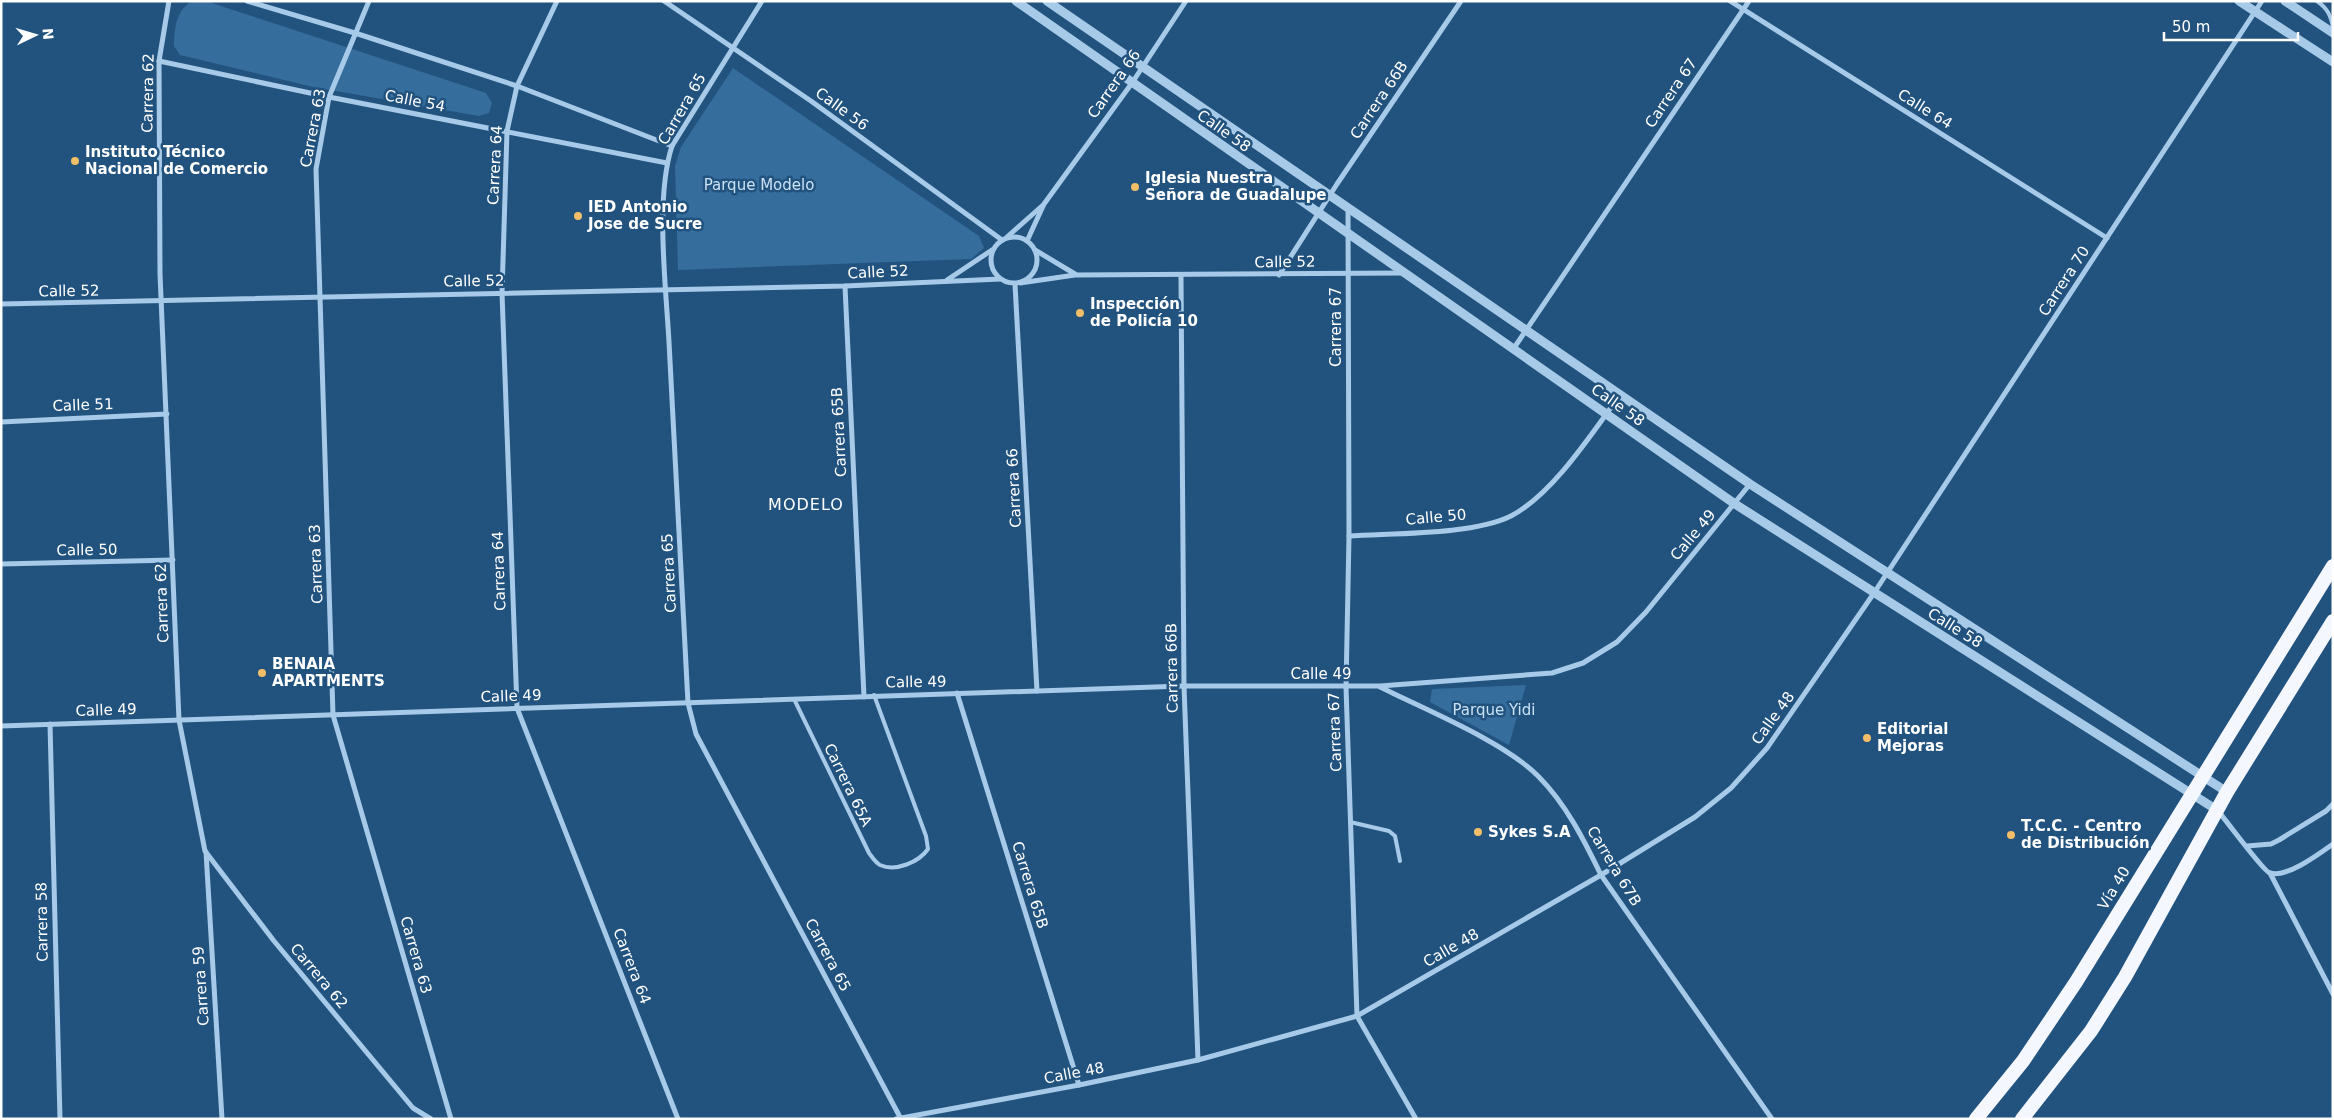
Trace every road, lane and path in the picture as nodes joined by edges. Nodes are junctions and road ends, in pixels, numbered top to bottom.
1 (169, 1) edge
2 (247, 1) edge
3 (369, 1) edge
4 (557, 1) edge
5 (664, 1) edge
6 (762, 1) edge
7 (1016, 1) edge
8 (1047, 1) edge
9 (1186, 1) edge
10 (1461, 1) edge
11 (1730, 1) edge
12 (1749, 1) edge
13 (2239, 1) edge
14 (2262, 1) edge
15 (2285, 1) edge
16 (2317, 1) edge
17 (1743, 9) junction
18 (2254, 11) junction
19 (2333, 28) edge
20 (355, 33) junction
21 (2333, 33) edge
22 (732, 49) junction
23 (160, 62) junction
24 (2333, 62) edge
25 (1142, 67) junction
26 (1132, 83) junction
27 (517, 86) junction
28 (329, 98) junction
29 (507, 131) junction
30 (672, 146) junction
31 (667, 163) junction
32 (1330, 196) junction
33 (1044, 204) junction
34 (1348, 208) junction
35 (1318, 214) junction
36 (1348, 234) junction
37 (2107, 238) junction
38 (1004, 239) junction
39 (1027, 242) junction
40 (993, 249) junction
41 (1034, 249) junction
42 (1348, 273) junction
43 (1405, 273) junction
44 (1075, 275) junction
45 (1279, 275) junction
46 (1181, 276) junction
47 (1000, 280) junction
48 (947, 281) junction
49 (1017, 284) junction
50 (845, 286) junction
51 (666, 288) junction
52 (502, 293) junction
53 (319, 298) junction
54 (162, 302) junction
55 (1, 304) edge
56 (1525, 330) junction
57 (1514, 348) junction
58 (1620, 395) junction
59 (167, 414) junction
60 (1606, 414) junction
61 (1, 422) edge
62 (1750, 484) junction
63 (1736, 504) junction
64 (1349, 536) junction
65 (173, 560) junction
66 (1, 564) edge
67 (2333, 566) edge
68 (1887, 574) junction
69 (1874, 593) junction
70 (2333, 621) edge
71 (1184, 686) junction
72 (1380, 686) junction
73 (1346, 687) junction
74 (1037, 691) junction
75 (957, 694) junction
76 (874, 695) junction
77 (864, 697) junction
78 (794, 699) junction
79 (688, 703) junction
80 (517, 708) junction
81 (333, 715) junction
82 (179, 720) junction
83 (50, 724) junction
84 (1, 726) edge
85 (2203, 776) junction
86 (2227, 792) junction
87 (2192, 794) junction
88 (2333, 804) edge
89 (2217, 810) junction
90 (1350, 822) junction
91 (2333, 844) edge
92 (2247, 846) junction
93 (206, 851) junction
94 (1400, 861) dead end
95 (2270, 873) junction
96 (1601, 875) junction
97 (2333, 994) edge
98 (1357, 1016) junction
99 (1198, 1060) junction
100 (1080, 1085) junction
101 (899, 1118) edge
102 (60, 1119) edge
103 (222, 1119) edge
104 (431, 1119) edge
105 (451, 1119) edge
106 (678, 1119) edge
107 (1416, 1119) edge
108 (1772, 1119) edge
109 (1976, 1119) edge
110 (2022, 1119) edge

1 - 23 street, Carrera 62
2 - 20 street
3 - 20 street, Carrera 63
4 - 27 street, Carrera 64
5 - 22 street, Calle 56
6 - 22 street, Carrera 65
7 - 26 street, Calle 58
8 - 25 street, Calle 58
9 - 25 street, Carrera 66
10 - 32 street, Carrera 66B
11 - 17 street, Calle 64
12 - 17 street, Carrera 67
13 - 18 street
14 - 18 street, Carrera 70
15 - 21 street
16 - 19 lane
17 - 37 street, Calle 64
17 - 56 street, Carrera 67
18 - 24 street
18 - 37 street, Carrera 70
20 - 27 street
20 - 28 street, Carrera 63
22 - 30 street, Carrera 65
22 - 38 street, Calle 56
23 - 28 street, Calle 54
23 - 54 street, Carrera 62
25 - 26 street, Carrera 66
25 - 32 street, Calle 58
26 - 33 street, Carrera 66
26 - 35 street, Calle 58
27 - 29 street, Carrera 64
27 - 30 street
28 - 29 street, Calle 54
28 - 53 street, Carrera 63
29 - 31 street, Calle 54
29 - 52 street, Carrera 64
30 - 31 street, Carrera 65
31 - 51 street, Carrera 65
32 - 34 street, Calle 58
32 - 35 street, Carrera 66B
33 - 38 street, Carrera 66
33 - 39 street, Carrera 66
34 - 36 street, Carrera 67
34 - 56 street, Calle 58
35 - 36 street, Calle 58
35 - 45 street
36 - 42 street, Carrera 67
36 - 43 street, Calle 58
37 - 68 street, Carrera 70
38 - 39 street
38 - 40 street
39 - 41 street
40 - 47 street
40 - 48 street
41 - 44 street
41 - 49 street
42 - 43 street, Calle 52
42 - 45 street, Calle 52
42 - 64 street, Carrera 67
43 - 57 street, Calle 58
44 - 46 street, Calle 52
44 - 49 street, Calle 52
45 - 46 street, Calle 52
46 - 71 street, Carrera 66B
47 - 48 street, Calle 52
47 - 49 street, Calle 52
48 - 50 street, Calle 52
49 - 74 street, Carrera 66
50 - 51 street, Calle 52
50 - 77 street, Carrera 65B
51 - 52 street, Calle 52
51 - 79 street, Carrera 65
52 - 53 street, Calle 52
52 - 80 street, Carrera 64
53 - 54 street, Calle 52
53 - 81 street, Carrera 63
54 - 55 street, Calle 52
54 - 59 street, Carrera 62
56 - 57 street, Carrera 67
56 - 58 street, Calle 58
57 - 60 street, Calle 58
58 - 60 street, Calle 50
58 - 62 street, Calle 58
59 - 61 street, Calle 51
59 - 65 street, Carrera 62
60 - 63 street, Calle 58
60 - 64 street, Calle 50
62 - 63 street, Calle 49
62 - 68 street, Calle 58
63 - 69 street, Calle 58
63 - 72 street, Calle 49
64 - 73 street, Carrera 67
65 - 66 street, Calle 50
65 - 82 street, Carrera 62
67 - 85 highway, Vía 40
68 - 69 street, Calle 48
68 - 85 street, Calle 58
69 - 87 street, Calle 58
69 - 96 street, Calle 48
70 - 86 highway
71 - 73 street, Calle 49
71 - 74 street, Calle 49
71 - 99 street, Carrera 66B
72 - 73 street, Calle 49
72 - 96 street, Carrera 67B
73 - 90 street, Carrera 67
74 - 75 street, Calle 49
75 - 76 street, Calle 49
75 - 100 street, Carrera 65B
76 - 77 street, Calle 49
76 - 78 lane, Carrera 65A
77 - 78 street, Calle 49
78 - 79 street, Calle 49
79 - 80 street, Calle 49
79 - 101 street, Carrera 65
80 - 81 street, Calle 49
80 - 106 street, Carrera 64
81 - 82 street, Calle 49
81 - 105 street, Carrera 63
82 - 83 street, Calle 49
82 - 93 street, Carrera 62
83 - 84 street, Calle 49
83 - 102 street, Carrera 58
85 - 86 street, Calle 58
85 - 87 highway, Vía 40
86 - 89 highway
87 - 89 street, Calle 58
87 - 109 highway, Vía 40
88 - 92 street
89 - 92 street
89 - 110 highway
90 - 94 lane
90 - 98 street, Carrera 67
91 - 95 street
92 - 95 street
93 - 103 street, Carrera 59
93 - 104 street, Carrera 62
95 - 97 street
96 - 98 street, Calle 48
96 - 108 street, Carrera 67B
98 - 99 street, Calle 48
98 - 107 street, Carrera 67
99 - 100 street, Calle 48
100 - 101 street, Calle 48

